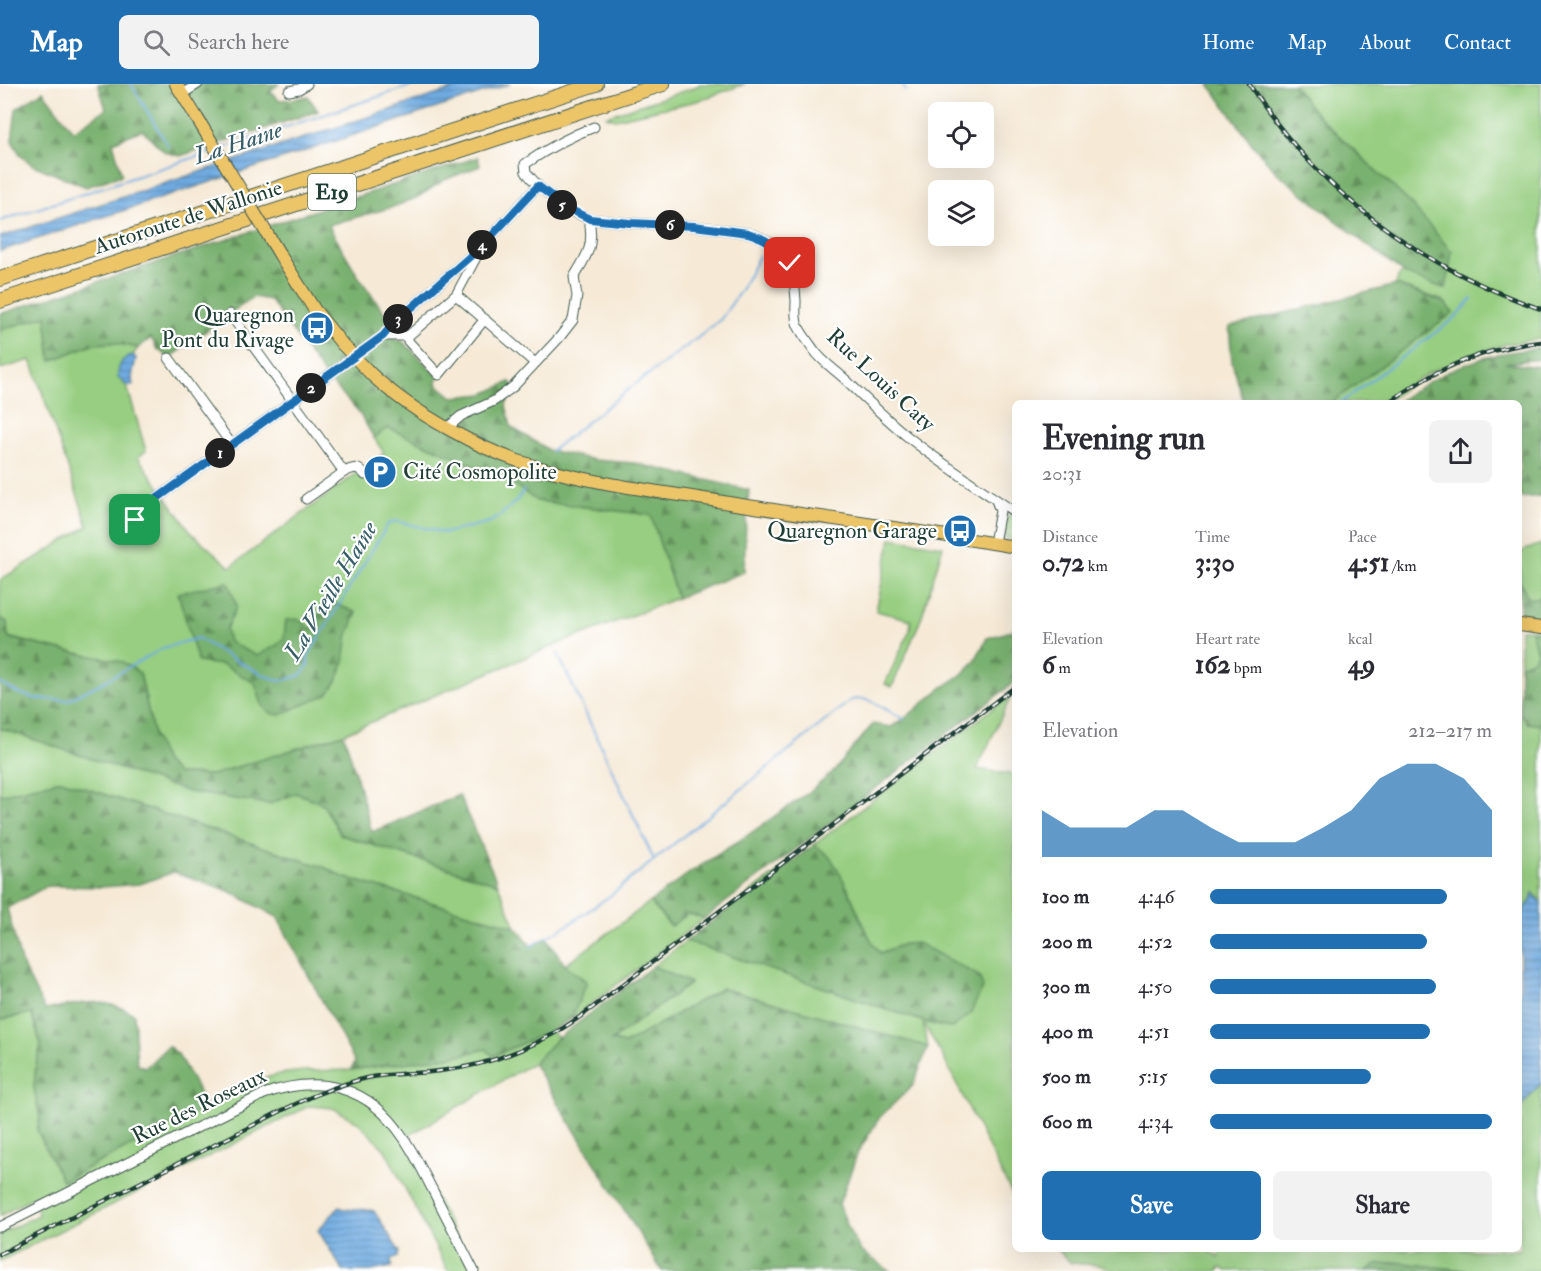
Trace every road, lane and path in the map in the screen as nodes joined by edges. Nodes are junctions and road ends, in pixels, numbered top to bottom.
1 (198, 84) edge
2 (307, 84) edge
3 (596, 84) edge
4 (663, 84) edge
5 (179, 89) edge
6 (289, 91) dead end
7 (594, 127) dead end
8 (538, 186) junction
9 (590, 219) junction
10 (483, 245) junction
11 (0, 279) edge
12 (456, 295) junction
13 (0, 301) edge
14 (230, 314) dead end
15 (485, 319) junction
16 (383, 336) junction
17 (408, 338) junction
18 (169, 358) dead end
19 (535, 363) junction
20 (293, 401) junction
21 (447, 428) junction
22 (232, 445) junction
23 (344, 472) junction
24 (365, 475) dead end
25 (306, 499) dead end
26 (996, 500) junction
27 (1012, 510) edge
28 (134, 515) dead end
29 (994, 543) junction
30 (1012, 546) edge
31 (1522, 625) edge
32 (1541, 628) edge
33 (0, 1227) edge
34 (474, 1271) edge

1 - 5 street
2 - 6 street
3 - 11 highway, Autoroute de Wallonie / E19
4 - 13 highway, Autoroute de Wallonie / E19
5 - 21 main road, bridge
7 - 8 street, Rue Louis Caty
8 - 9 street, Rue Louis Caty
8 - 10 street
9 - 19 street
9 - 26 street, Rue Louis Caty
10 - 12 street
10 - 16 street
12 - 15 street
12 - 17 street
14 - 20 street
15 - 17 street
15 - 19 street
16 - 17 street
16 - 20 street
18 - 22 street
19 - 21 street
20 - 22 street
20 - 23 street
21 - 29 main road
22 - 28 street
23 - 24 street
23 - 25 street
26 - 27 street, Rue Louis Caty
26 - 29 street
29 - 30 main road
31 - 32 main road
33 - 34 street, Rue des Roseaux

